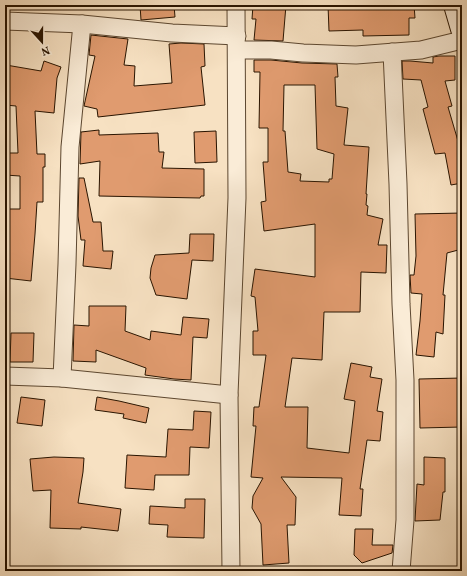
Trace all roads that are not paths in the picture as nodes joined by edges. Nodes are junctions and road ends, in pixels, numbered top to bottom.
1 (236, 5) edge
2 (455, 5) edge
3 (5, 21) edge
4 (82, 24) junction
5 (462, 29) edge
6 (462, 40) edge
7 (237, 43) junction
8 (392, 52) junction
9 (5, 376) edge
10 (62, 378) junction
11 (229, 395) junction
12 (231, 571) edge
13 (401, 571) edge

1 - 7 street
2 - 5 main road
3 - 4 street
4 - 7 street
4 - 10 street
6 - 8 street
7 - 8 street
7 - 11 street
8 - 13 street
9 - 10 street
10 - 11 street
11 - 12 street

